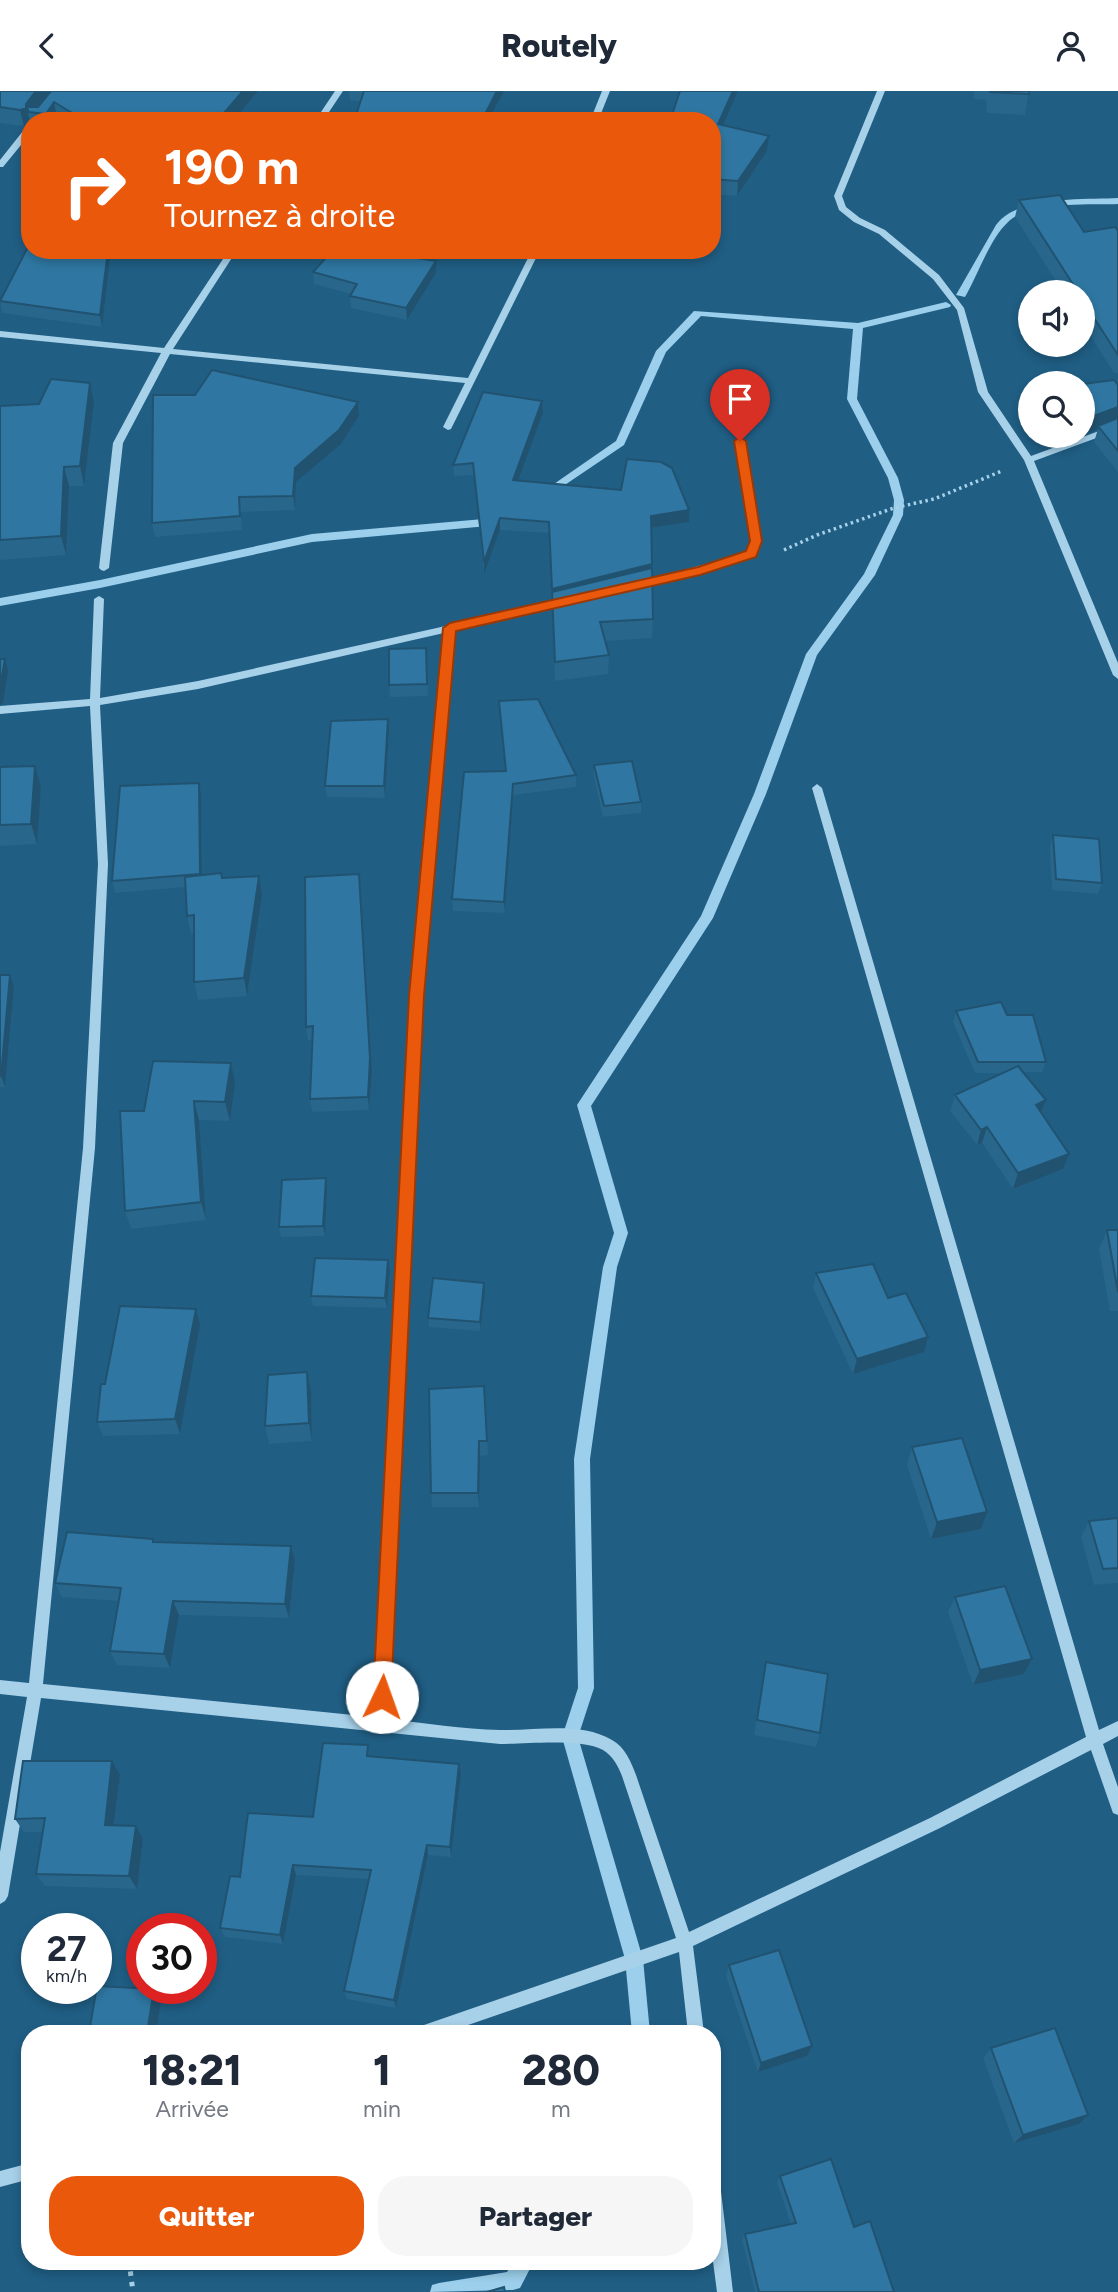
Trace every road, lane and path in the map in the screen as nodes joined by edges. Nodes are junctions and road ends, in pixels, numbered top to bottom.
1 (339, 91) edge
2 (606, 91) edge
3 (881, 91) edge
4 (325, 112) edge
5 (598, 112) edge
6 (21, 139) edge
7 (0, 165) edge
8 (227, 259) edge
9 (532, 259) edge
10 (0, 334) edge
11 (166, 352) junction
12 (471, 381) junction
13 (447, 427) dead end
14 (1118, 427) edge
15 (740, 441) dead end
16 (1029, 460) junction
17 (756, 548) junction
18 (104, 568) dead end
19 (619, 590) edge
20 (99, 599) dead end
21 (579, 600) edge
22 (450, 628) junction
23 (1118, 675) edge
24 (95, 702) junction
25 (0, 710) edge
26 (817, 788) dead end
27 (0, 1687) edge
28 (35, 1691) junction
29 (380, 1724) junction
30 (1118, 1727) edge
31 (1094, 1739) junction
32 (1118, 1808) edge
33 (0, 1896) edge
34 (685, 1942) junction
35 (447, 2025) edge
36 (695, 2025) edge
37 (21, 2173) edge
38 (0, 2179) edge
39 (721, 2265) edge
40 (130, 2270) edge
41 (133, 2292) edge
42 (724, 2292) edge

1 - 4 street
2 - 5 street
3 - 16 street
6 - 7 street
8 - 11 street
9 - 12 street
10 - 11 street
11 - 12 street
11 - 18 street
12 - 13 street
14 - 16 street
15 - 17 street
16 - 17 path
16 - 23 street
17 - 19 street
20 - 24 street
21 - 22 street
22 - 24 street
22 - 29 street
24 - 25 street
24 - 28 street
26 - 31 street
27 - 28 street
28 - 29 street
28 - 33 street
29 - 34 street
30 - 31 street
31 - 32 street
31 - 34 street
34 - 35 street
34 - 36 street
37 - 38 street
39 - 42 street
40 - 41 path

